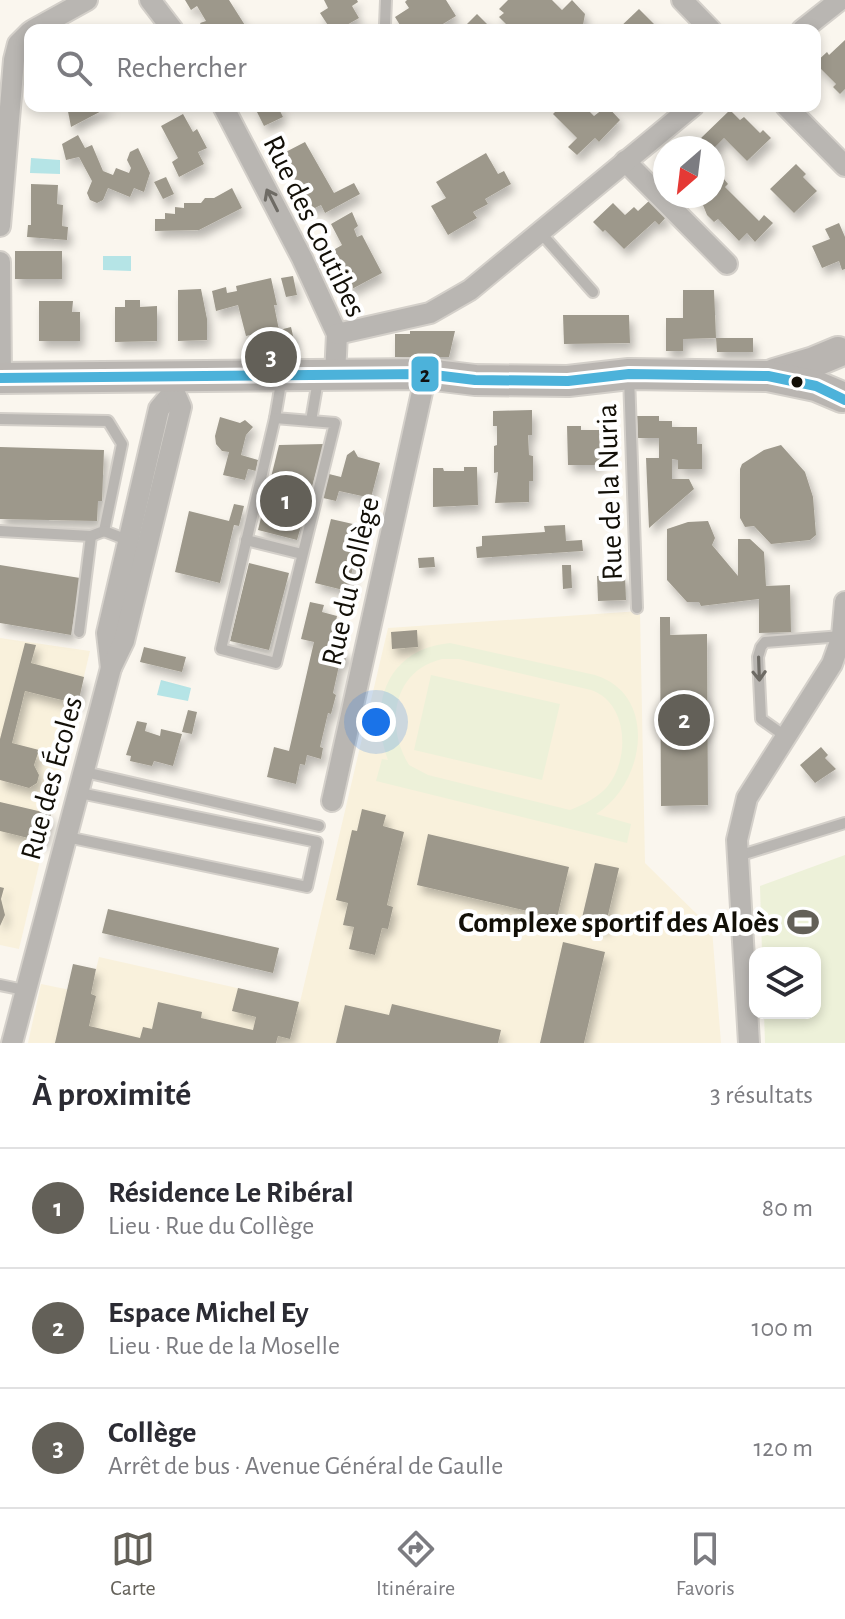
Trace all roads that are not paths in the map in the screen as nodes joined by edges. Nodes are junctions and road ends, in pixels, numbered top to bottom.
1 (87, 0) edge
2 (150, 0) edge
3 (386, 0) edge
4 (682, 0) edge
5 (840, 0) edge
6 (44, 24) edge
7 (168, 24) edge
8 (385, 24) edge
9 (705, 24) edge
10 (810, 24) edge
11 (24, 38) edge
12 (226, 112) edge
13 (686, 112) edge
14 (792, 112) edge
15 (625, 161) junction
16 (845, 166) edge
17 (0, 226) edge
18 (540, 232) junction
19 (0, 262) edge
20 (727, 264) dead end
21 (593, 292) dead end
22 (337, 334) junction
23 (842, 347) edge
24 (431, 374) junction
25 (629, 374) junction
26 (282, 375) junction
27 (326, 375) junction
28 (768, 376) junction
29 (1, 378) edge
30 (174, 383) junction
31 (844, 399) edge
32 (275, 418) junction
33 (0, 419) edge
34 (311, 421) junction
35 (0, 531) edge
36 (104, 531) junction
37 (91, 536) junction
38 (246, 540) junction
39 (130, 541) junction
40 (302, 554) junction
41 (845, 602) edge
42 (637, 608) dead end
43 (79, 632) dead end
44 (842, 636) junction
45 (111, 668) junction
46 (785, 736) junction
47 (85, 772) junction
48 (80, 793) junction
49 (332, 801) dead end
50 (845, 823) edge
51 (319, 826) dead end
52 (67, 837) junction
53 (738, 856) junction
54 (0, 985) edge
55 (24, 990) junction
56 (0, 1040) edge
57 (12, 1043) edge
58 (749, 1043) edge

1 - 6 street
2 - 7 street
3 - 8 lane
4 - 9 street
5 - 10 street
11 - 17 street
22 -> 12 street, Rue des Coutibes
13 - 15 street
14 - 16 street
15 - 18 street
15 - 20 street
18 - 21 lane
18 - 22 street
19 - 29 street
22 - 27 street, Rue des Coutibes
23 - 28 main road
23 - 31 main road
24 - 25 main road
24 - 27 main road
24 - 49 street, Rue du Collège
25 - 28 main road
25 - 42 lane, Rue de la Nuria
26 - 27 main road
26 - 30 main road
26 - 32 lane
27 - 34 lane
28 - 31 main road
29 - 30 main road
30 - 39 street, Rue des Écoles
30 - 45 street, Rue des Écoles
32 - 34 lane
32 - 38 lane
33 - 36 lane
34 - 40 lane
35 - 37 lane
36 - 37 lane
36 - 39 lane
37 - 43 lane
38 - 40 lane
38 - 40 lane
39 - 45 street, Rue des Écoles
41 - 44 street
44 - 46 street
44 -> 46 lane
45 - 47 street, Rue des Écoles
46 - 53 street
47 - 48 street, Rue des Écoles
47 - 51 lane
48 - 52 street, Rue des Écoles
48 - 52 lane
50 - 53 lane
52 - 55 street, Rue des Écoles
53 - 58 street
54 - 55 lane
55 - 57 street, Rue des Écoles
56 - 57 lane

